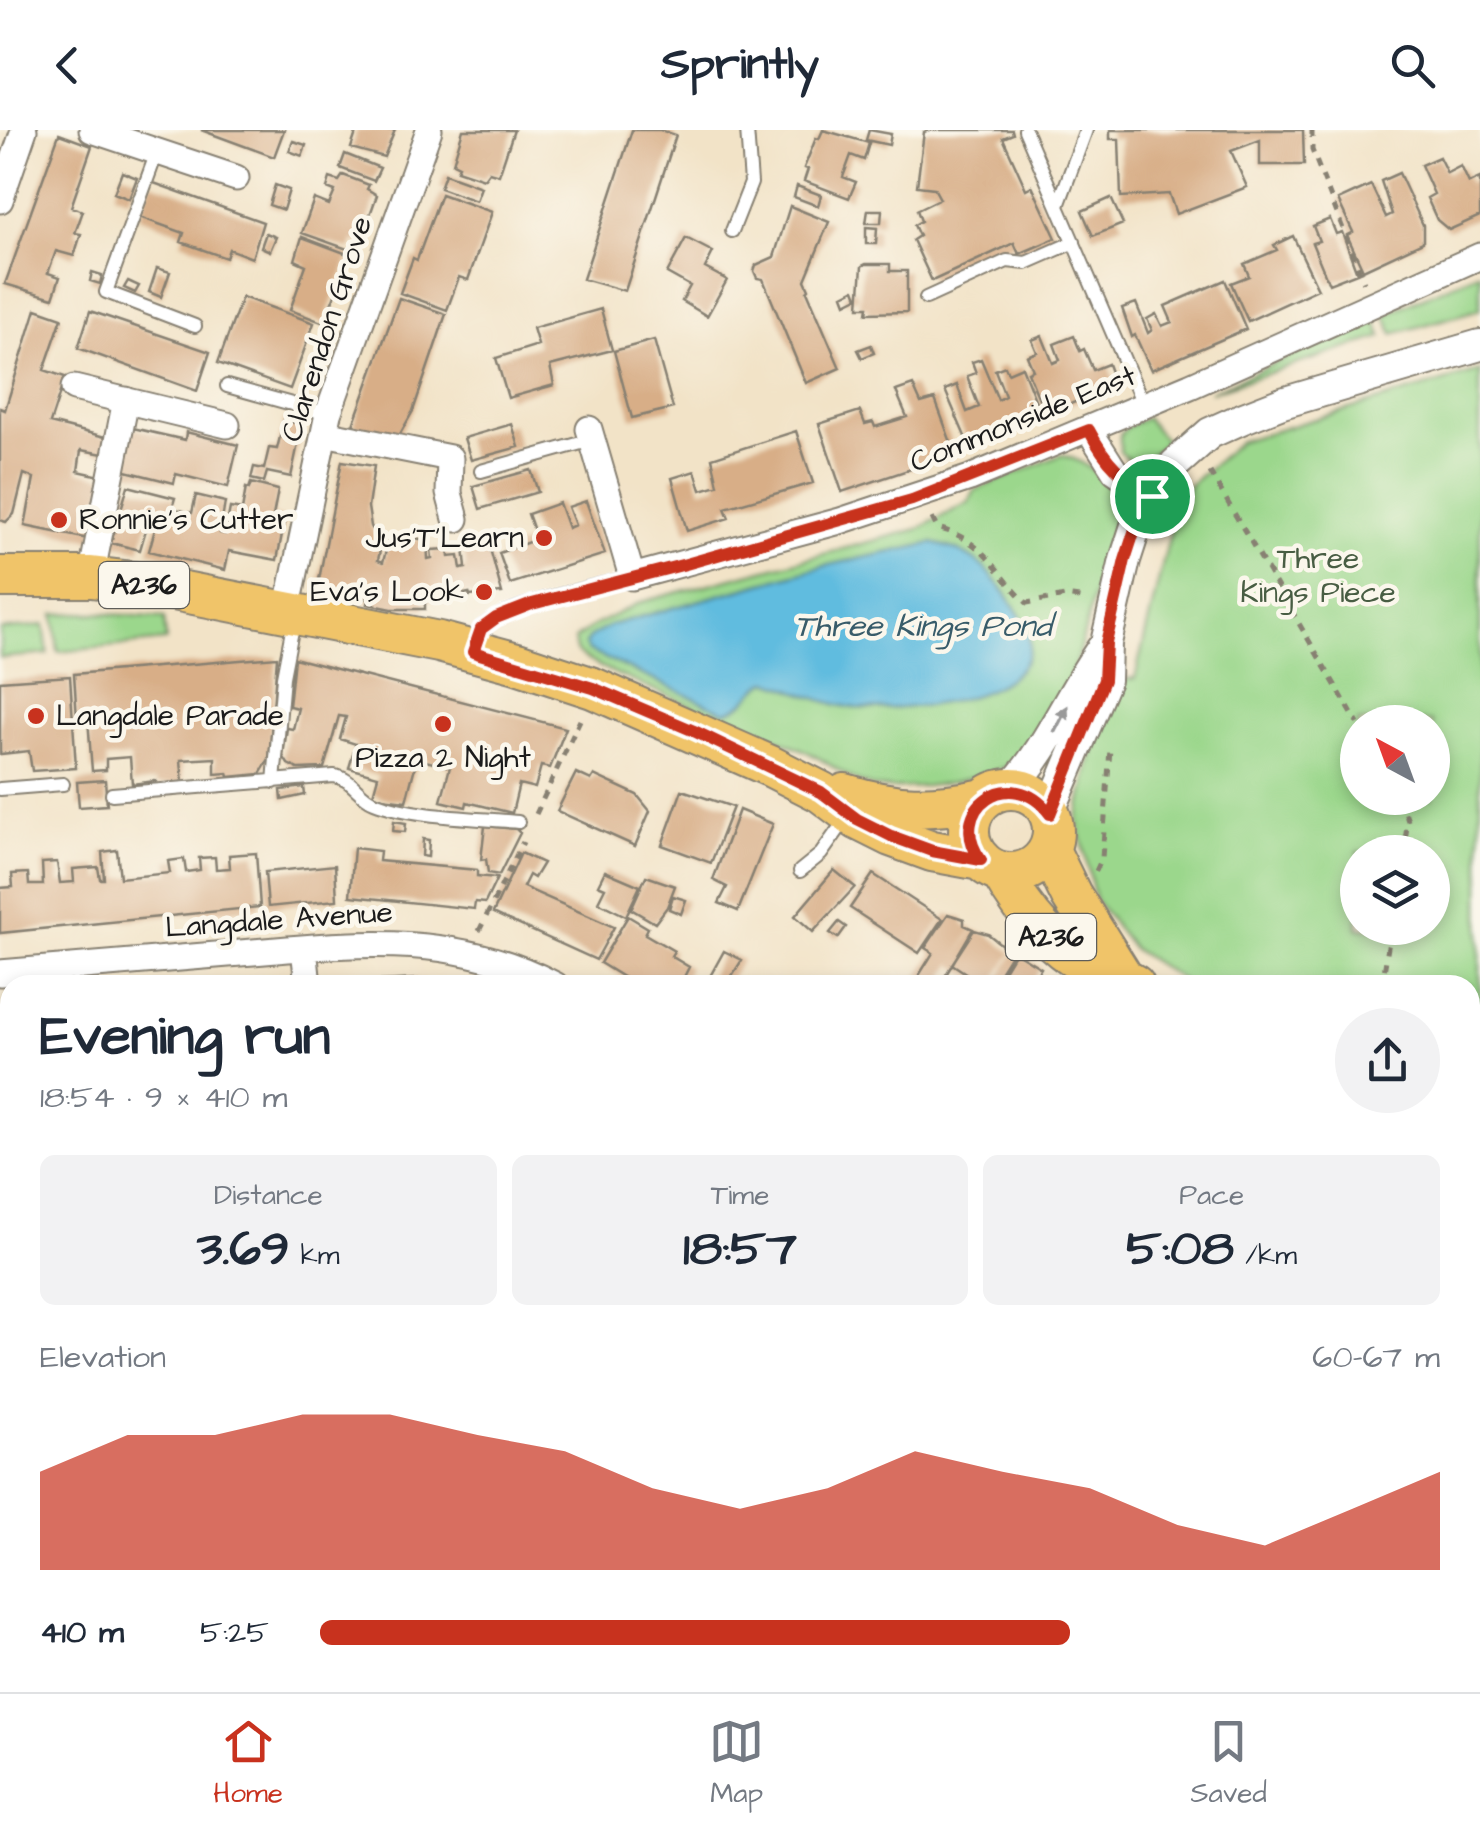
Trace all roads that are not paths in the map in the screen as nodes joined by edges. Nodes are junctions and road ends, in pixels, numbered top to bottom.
1 (24, 130) edge
2 (92, 130) edge
3 (429, 130) edge
4 (747, 130) edge
5 (1025, 130) edge
6 (1086, 130) edge
7 (157, 152) junction
8 (236, 178) dead end
9 (0, 200) edge
10 (1058, 206) junction
11 (732, 232) dead end
12 (1074, 242) junction
13 (1480, 256) edge
14 (926, 298) dead end
15 (196, 326) dead end
16 (1480, 345) edge
17 (227, 386) dead end
18 (74, 388) dead end
19 (126, 400) junction
20 (1144, 406) junction
21 (326, 424) junction
22 (227, 425) dead end
23 (1089, 430) junction
24 (590, 434) joint
25 (482, 470) dead end
26 (1152, 496) junction
27 (456, 519) dead end
28 (91, 576) junction
29 (0, 577) edge
30 (632, 577) junction
31 (291, 612) junction
32 (1106, 643) junction
33 (473, 652) junction
34 (274, 782) junction
35 (63, 784) dead end
36 (0, 789) edge
37 (112, 794) dead end
38 (996, 795) junction
39 (835, 803) junction
40 (518, 822) dead end
41 (1049, 832) junction
42 (991, 866) junction
43 (800, 871) dead end
44 (304, 948) junction
45 (0, 973) edge
46 (307, 975) edge
47 (533, 975) edge
48 (1110, 975) edge
49 (1123, 975) edge

1 - 9 street
2 - 7 street
3 - 21 street, Clarendon Grove
4 - 11 lane
5 - 10 lane
6 - 10 lane
7 - 8 street
7 - 15 lane
10 - 12 lane
12 - 14 lane
12 - 20 lane
13 - 20 street, Commonside East
16 - 26 street
17 - 21 lane
18 - 19 street
19 - 22 street
19 - 28 street
20 - 23 street, Commonside East
21 - 27 street
21 - 31 street, Clarendon Grove
23 - 26 street
23 - 30 street, Commonside East
24 - 25 lane
24 - 30 street
26 - 32 street
28 - 29 main road, A236
28 - 31 main road, A236
30 - 33 lane, Commonside East
31 - 33 main road, A236
31 - 34 lane
38 -> 32 street
32 - 41 street
33 - 39 main road, A236
34 - 37 lane
34 - 40 lane
35 - 36 lane
38 - 39 main road, A236
38 - 41 main road
38 - 42 main road
39 - 42 main road, A236
39 - 43 lane
41 - 42 main road
41 - 49 main road, A236
42 - 48 main road, A236
44 - 45 street, Langdale Avenue
44 - 46 street
44 - 47 street, Langdale Avenue

